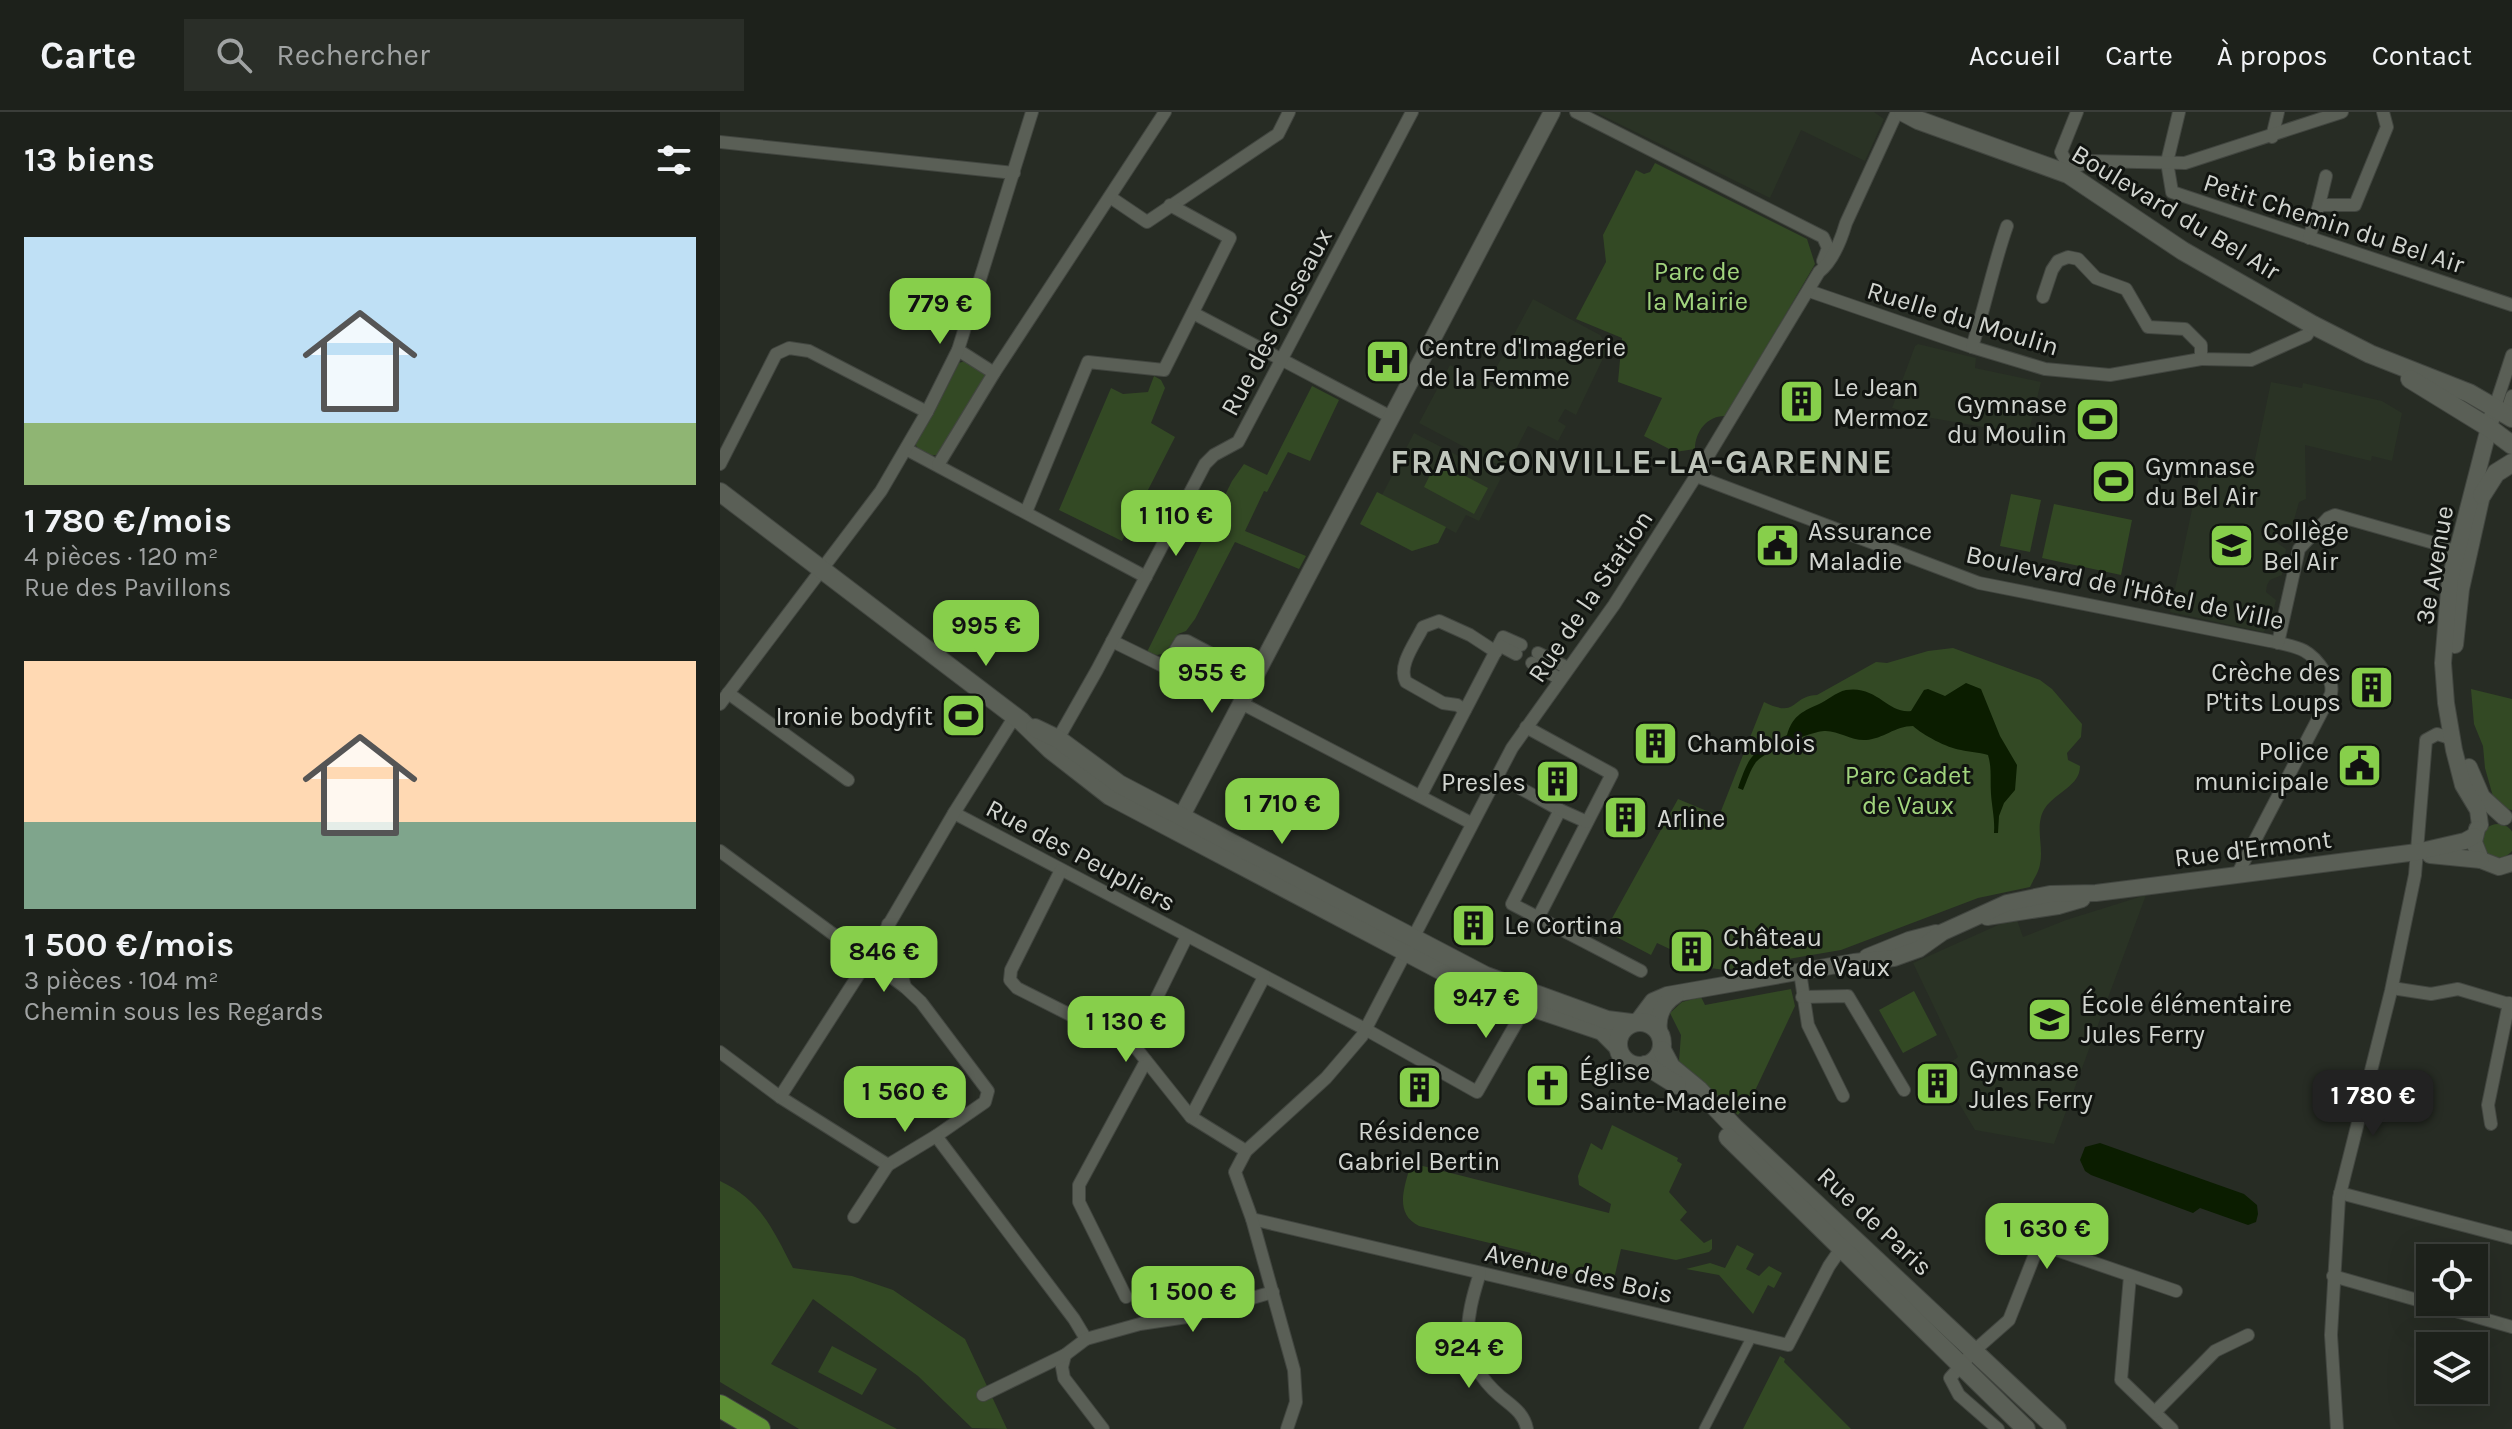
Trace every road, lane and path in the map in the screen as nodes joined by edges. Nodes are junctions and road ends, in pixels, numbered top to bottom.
1 (1032, 112) edge
2 (1165, 112) edge
3 (1289, 112) edge
4 (1412, 112) edge
5 (1552, 112) edge
6 (1576, 112) edge
7 (1897, 112) edge
8 (1903, 112) edge
9 (2077, 112) edge
10 (2179, 112) edge
11 (2278, 112) edge
12 (2342, 112) edge
13 (2383, 112) edge
14 (2272, 137) junction
15 (720, 142) edge
16 (2167, 162) junction
17 (2069, 171) junction
18 (1014, 173) junction
19 (2326, 176) dead end
20 (1110, 197) junction
21 (1170, 205) junction
22 (2319, 205) junction
23 (1846, 223) junction
24 (2007, 226) dead end
25 (1823, 237) junction
26 (2309, 238) junction
27 (1819, 272) junction
28 (1809, 291) junction
29 (2043, 297) dead end
30 (2512, 305) edge
31 (1193, 313) junction
32 (2313, 325) junction
33 (1972, 347) junction
34 (958, 350) junction
35 (2370, 354) junction
36 (2512, 355) edge
37 (1282, 358) junction
38 (2201, 359) junction
39 (994, 373) junction
40 (2512, 396) edge
41 (927, 412) junction
42 (2504, 413) edge
43 (1391, 417) junction
44 (2499, 436) edge
45 (906, 449) junction
46 (2512, 463) edge
47 (720, 464) edge
48 (938, 465) junction
49 (1696, 476) junction
50 (720, 492) edge
51 (2482, 495) junction
52 (1026, 512) junction
53 (2457, 554) junction
54 (821, 568) junction
55 (1146, 577) junction
56 (1112, 641) junction
57 (2278, 643) junction
58 (1497, 648) junction
59 (1519, 650) dead end
60 (1535, 658) dead end
61 (1564, 673) junction
62 (1255, 677) junction
63 (724, 698) edge
64 (1241, 703) junction
65 (1465, 710) junction
66 (1018, 718) junction
67 (1526, 727) junction
68 (2452, 742) junction
69 (1055, 745) junction
70 (848, 780) dead end
71 (1520, 788) dead end
72 (1421, 795) junction
73 (1560, 810) junction
74 (954, 813) junction
75 (2508, 818) edge
76 (1587, 822) junction
77 (1178, 823) junction
78 (1471, 823) junction
79 (2477, 831) junction
80 (720, 851) edge
81 (2417, 852) junction
82 (2481, 860) junction
83 (2505, 865) edge
84 (1061, 870) junction
85 (2238, 873) junction
86 (2512, 879) edge
87 (1538, 918) junction
88 (888, 924) junction
89 (1187, 936) junction
90 (1408, 945) junction
91 (868, 960) junction
92 (1641, 971) dead end
93 (1800, 972) junction
94 (1264, 977) junction
95 (905, 987) junction
96 (2392, 988) junction
97 (1683, 992) junction
98 (1802, 997) junction
99 (2511, 1004) edge
100 (1526, 1006) junction
101 (1635, 1022) junction
102 (1365, 1029) junction
103 (1659, 1031) junction
104 (1130, 1045) junction
105 (1618, 1047) junction
106 (1662, 1050) junction
107 (720, 1052) edge
108 (1146, 1061) junction
109 (1645, 1065) junction
110 (1904, 1090) dead end
111 (1843, 1096) dead end
112 (780, 1097) junction
113 (1191, 1117) junction
114 (2491, 1124) dead end
115 (936, 1136) junction
116 (1246, 1151) junction
117 (888, 1165) junction
118 (2340, 1193) junction
119 (854, 1217) dead end
120 (1252, 1219) junction
121 (2512, 1238) edge
122 (1842, 1247) junction
123 (1480, 1273) junction
124 (2130, 1276) junction
125 (2333, 1276) junction
126 (2176, 1291) dead end
127 (1273, 1292) junction
128 (1126, 1297) dead end
129 (2512, 1327) edge
130 (2248, 1335) dead end
131 (1752, 1336) junction
132 (1086, 1339) junction
133 (1065, 1355) junction
134 (1967, 1358) junction
135 (983, 1395) dead end
136 (720, 1406) edge
137 (2155, 1412) junction
138 (759, 1429) edge
139 (1103, 1429) edge
140 (1287, 1429) edge
141 (1527, 1429) edge
142 (1704, 1429) edge
143 (1998, 1429) edge
144 (2026, 1429) edge
145 (2057, 1429) edge
146 (2172, 1429) edge
147 (2337, 1429) edge

1 - 18 street
2 - 20 street
3 - 21 street
4 - 37 street, Rue des Closeaux
5 - 43 street
6 - 25 street
7 - 23 street, Rue de la Station
8 - 17 main road, Boulevard du Bel Air
9 - 17 street
10 - 16 street
11 - 14 street
12 - 14 street
13 - 22 street
14 - 16 street
15 - 18 street
16 - 17 street
16 - 26 street, Petit Chemin du Bel Air
17 - 32 main road, Boulevard du Bel Air
18 - 34 street
19 - 22 street
20 - 21 street
20 - 39 street
21 - 31 street
22 - 26 street
23 - 25 street
23 - 27 street, Rue de la Station
24 - 33 street
25 - 27 street
26 - 30 street, Petit Chemin du Bel Air
27 - 28 street, Rue de la Station
28 - 33 street, Ruelle du Moulin
28 - 49 street, Rue de la Station
29 - 38 street
31 - 37 street
31 - 52 street
32 - 35 main road, Boulevard du Bel Air
32 - 38 street, Ruelle du Moulin
33 - 38 street, Ruelle du Moulin
34 - 39 street
34 - 41 street
35 - 42 main road, Boulevard du Bel Air
35 - 44 main road, Boulevard du Bel Air
36 - 42 street
37 - 43 street
37 - 55 street, Rue des Closeaux
39 - 48 street
40 - 42 street
41 - 45 street
41 - 47 street
42 - 44 street, 3e Avenue
43 - 62 street
44 - 51 street, 3e Avenue
44 - 53 street, 3e Avenue
45 - 48 street
45 - 54 street
46 - 51 main road
48 - 52 street
49 - 57 street, Boulevard de l'Hôtel de Ville
49 - 61 street, Rue de la Station
50 - 54 main road
51 - 75 street, 3e Avenue
52 - 55 street
53 - 57 street
53 - 68 street, 3e Avenue
54 - 63 street
54 - 66 main road
55 - 56 street, Rue des Closeaux
56 - 62 street
56 - 69 street, Rue des Closeaux
57 - 85 street, Boulevard de l'Hôtel de Ville
58 - 59 street
58 - 65 street
58 - 65 street
60 - 61 street
61 - 67 street, Rue de la Station
62 - 64 street
63 - 70 street
64 - 72 street
64 - 77 street
65 - 72 street
66 - 69 main road
66 - 74 street
67 - 76 street
67 - 78 street, Rue de la Station
68 - 79 street, 3e Avenue
68 - 81 street
69 - 77 main road
71 - 73 street
72 - 78 street
73 - 76 street
73 - 87 street
74 - 84 street, Rue des Peupliers
74 - 88 street
75 - 79 street, Rue d'Ermont
76 - 87 street
77 - 90 main road
78 - 90 street, Rue de la Station
79 - 81 street, Rue d'Ermont
79 - 82 street, 3e Avenue
80 - 91 street
81 - 82 street, Rue d'Ermont
81 - 85 street, Rue d'Ermont
81 - 96 street
82 - 83 street, Rue d'Ermont
83 - 86 street
84 - 89 street, Rue des Peupliers
84 - 104 street
85 - 93 street, Rue d'Ermont
87 - 92 street
88 - 91 street
88 - 95 street
89 - 94 street, Rue des Peupliers
89 - 104 street, Rue des Peupliers
90 - 100 main road
90 - 101 main road
90 - 102 street, Rue de la Station
91 - 95 street
91 - 112 street
93 - 97 street, Rue d'Ermont
93 - 98 street
94 - 102 street, Rue des Peupliers
94 - 113 street
95 - 115 street
96 - 99 street
96 - 118 street
97 - 101 street, Rue d'Ermont
97 - 103 street
98 - 110 street
98 - 111 street
99 - 114 street
100 - 102 street, Rue des Peupliers
100 - 105 main road
101 - 103 main road
101 - 105 main road
102 - 116 street, Rue de la Station
103 - 106 main road
104 - 108 street
105 - 109 main road
106 - 109 main road
106 - 134 main road, Rue de Paris
107 - 112 street
108 - 113 street
108 - 128 street
109 - 122 main road, Rue de Paris
112 - 117 street
113 - 116 street
115 - 117 street
115 - 132 street
116 - 120 street
117 - 119 street
118 - 121 street
118 - 125 street
120 - 123 street, Avenue des Bois
120 - 127 street
122 - 131 street, Avenue des Bois
122 - 134 main road, Rue de Paris
123 - 131 street, Avenue des Bois
123 - 141 street
124 - 126 street
124 - 134 street
124 - 137 street
125 - 129 street
125 - 147 street
127 - 132 street
127 - 140 street
130 - 137 street
131 - 142 street
132 - 133 street
133 - 135 street
133 - 139 street
134 - 143 street
134 - 144 main road, Rue de Paris
134 - 145 main road, Rue de Paris
136 - 138 highway
137 - 146 street

